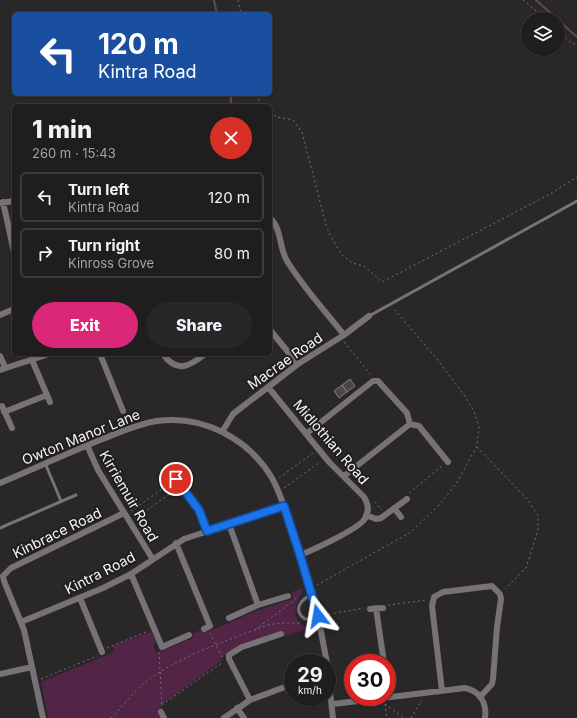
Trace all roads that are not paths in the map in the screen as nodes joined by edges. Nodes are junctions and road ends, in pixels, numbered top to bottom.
1 (12, 201) edge
2 (577, 201) edge
3 (1, 203) edge
4 (272, 220) edge
5 (12, 253) edge
6 (12, 310) edge
7 (0, 314) edge
8 (369, 316) joint
9 (272, 332) edge
10 (342, 336) junction
11 (0, 356) edge
12 (43, 356) edge
13 (101, 356) edge
14 (165, 356) edge
15 (203, 356) edge
16 (32, 360) junction
17 (298, 364) junction
18 (3, 368) edge
19 (268, 387) junction
20 (48, 395) junction
21 (50, 402) dead end
22 (123, 411) road end
23 (410, 424) junction
24 (12, 428) dead end
25 (222, 432) junction
26 (306, 434) junction
27 (87, 445) junction
28 (447, 461) road end
29 (45, 463) junction
30 (344, 476) junction
31 (176, 479) road end
32 (0, 483) edge
33 (76, 495) dead end
34 (407, 497) road end
35 (61, 501) junction
36 (284, 506) junction
37 (394, 508) junction
38 (125, 514) junction
39 (366, 516) junction
40 (401, 517) dead end
41 (229, 524) junction
42 (0, 528) edge
43 (207, 531) junction
44 (176, 543) junction
45 (300, 555) junction
46 (152, 558) junction
47 (131, 574) junction
48 (311, 592) junction
49 (288, 596) dead end
50 (80, 598) junction
51 (258, 605) junction
52 (378, 608) road end
53 (229, 618) dead end
54 (318, 618) junction
55 (21, 622) junction
56 (209, 626) road end
57 (281, 634) dead end
58 (189, 635) dead end
59 (102, 651) road end
60 (325, 654) edge
61 (383, 654) edge
62 (32, 667) junction
63 (0, 674) edge
64 (284, 687) edge
65 (442, 691) junction
66 (396, 696) edge
67 (480, 697) junction
68 (250, 700) junction
69 (333, 706) edge
70 (237, 708) junction
71 (43, 718) edge
72 (224, 718) edge
73 (244, 718) edge
74 (333, 718) edge
75 (485, 718) edge

1 - 3 street
2 - 8 lane
3 - 5 street
4 - 10 street
6 - 7 street
8 - 10 street, Macrae Road
9 - 17 street
10 - 17 street, Macrae Road
11 - 18 street
12 - 16 street
13 - 22 street
14 - 15 street
16 - 18 street
16 - 20 street
17 - 19 street, Macrae Road
19 - 25 street, Macrae Road
19 - 26 street, Midlothian Road
20 - 21 street
20 - 24 street
23 - 26 street
23 - 28 street
23 - 30 street
25 - 27 street, Owton Manor Lane
25 - 36 street, Owton Manor Lane
26 - 30 street, Midlothian Road
27 - 29 street, Owton Manor Lane
27 - 38 street, Kirriemuir Road
29 - 32 street, Owton Manor Lane
29 - 35 lane
30 - 39 street, Midlothian Road
31 - 43 street
33 - 35 lane
34 - 37 street
35 - 42 lane
36 - 41 street, Kintra Road
36 - 45 street, Owton Manor Lane
37 - 39 street
37 - 40 street
38 - 46 street, Kirriemuir Road
38 - 55 street, Kinbrace Road
39 - 45 street
41 - 43 street, Kintra Road
41 - 51 street
43 - 44 street, Kintra Road
44 - 46 street, Kintra Road
44 - 56 street
45 - 48 street, Owton Manor Lane
46 - 47 street, Kintra Road
47 - 50 street, Kintra Road
47 - 58 street
48 - 54 street, Owton Manor Lane
48 - 54 lane
49 - 51 street
50 - 55 street, Kintra Road
50 - 59 street
51 - 53 street
52 - 61 street
54 - 60 street, Owton Manor Lane
55 - 62 street
57 - 68 street
62 - 63 street
62 - 71 street
64 - 68 street
65 - 66 street
65 - 67 street
65 - 67 street
67 - 75 street
68 - 70 street
69 - 74 street, Owton Manor Lane
70 - 72 street
70 - 73 street

